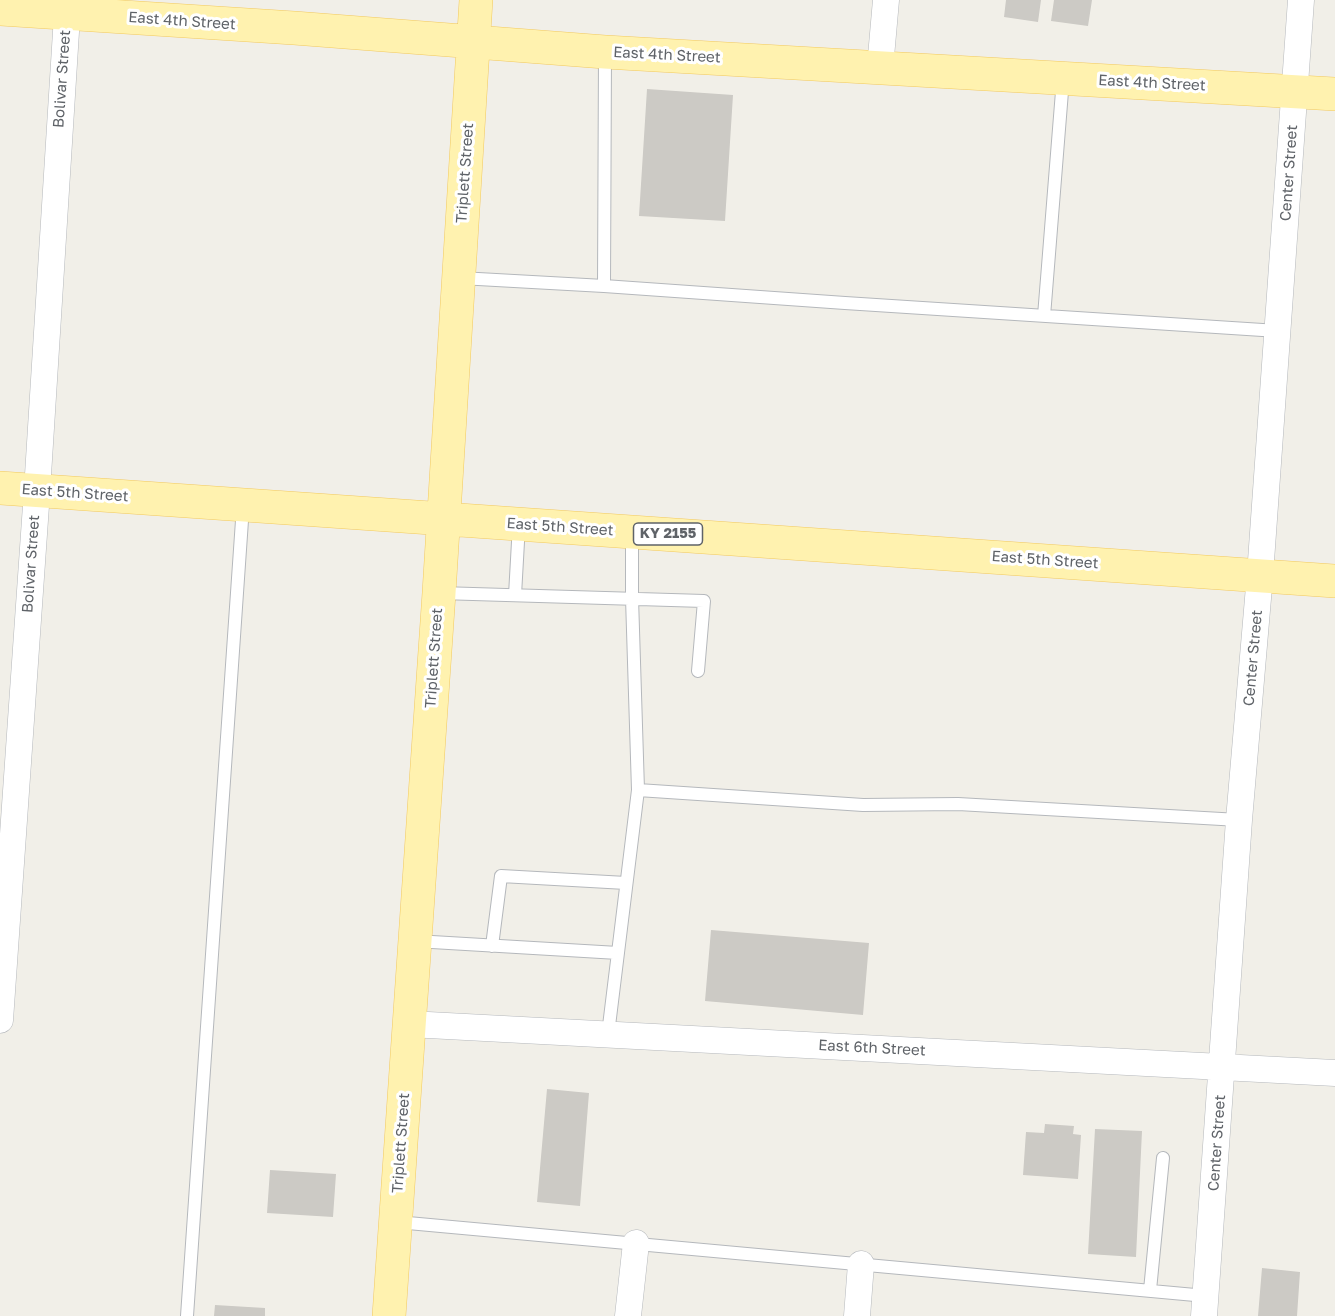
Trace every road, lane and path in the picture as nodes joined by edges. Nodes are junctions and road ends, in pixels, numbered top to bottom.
1 (476, 0) edge
2 (885, 0) edge
3 (1302, 0) edge
4 (67, 7) edge
5 (0, 9) edge
6 (473, 43) junction
7 (605, 52) junction
8 (880, 68) junction
9 (1063, 78) junction
10 (1295, 92) junction
11 (1335, 94) edge
12 (458, 278) junction
13 (604, 286) junction
14 (1044, 316) junction
15 (1278, 331) junction
16 (0, 488) edge
17 (36, 490) junction
18 (243, 505) junction
19 (444, 519) junction
20 (519, 524) junction
21 (633, 532) junction
22 (1260, 575) junction
23 (1335, 580) edge
24 (439, 593) junction
25 (515, 595) junction
26 (632, 598) junction
27 (698, 671) dead end
28 (638, 790) junction
29 (1239, 820) junction
30 (626, 883) junction
31 (414, 941) junction
32 (492, 946) junction
33 (618, 953) junction
34 (0, 1020) edge
35 (409, 1024) junction
36 (608, 1034) junction
37 (1222, 1066) junction
38 (1335, 1073) edge
39 (1163, 1158) dead end
40 (395, 1221) junction
41 (636, 1244) junction
42 (861, 1264) junction
43 (1150, 1290) junction
44 (1205, 1306) edge
45 (187, 1316) edge
46 (389, 1316) edge
47 (628, 1316) edge
48 (857, 1316) edge

1 - 6 main road, Triplett Street
2 - 8 street
3 - 10 street, Center Street
4 - 5 main road, East 4th Street
4 - 6 main road, East 4th Street
4 - 17 street, Bolivar Street
6 - 7 main road, East 4th Street
6 - 12 main road, Triplett Street
7 - 8 main road, East 4th Street
7 - 13 lane
8 - 9 main road, East 4th Street
9 - 10 main road, East 4th Street
9 - 14 lane
10 - 11 main road, East 4th Street
10 - 15 street, Center Street
12 - 13 lane
12 - 19 main road, Triplett Street
13 - 14 lane
14 - 15 lane
15 - 22 street, Center Street
16 - 17 main road, East 5th Street / KY 2155
17 - 18 main road, East 5th Street / KY 2155
17 - 34 street, Bolivar Street
18 - 19 main road, East 5th Street / KY 2155
18 - 45 lane
19 - 20 main road, East 5th Street / KY 2155
19 - 24 main road, Triplett Street
20 - 21 main road, East 5th Street / KY 2155
20 - 25 lane
21 - 22 main road, East 5th Street / KY 2155
21 - 26 lane
22 - 23 main road, East 5th Street / KY 2155
22 - 29 street, Center Street
24 - 25 lane
24 - 31 main road, Triplett Street
25 - 26 lane
26 - 27 lane
26 - 28 lane
28 - 29 lane
28 - 30 lane
29 - 37 street, Center Street
30 - 32 lane
30 - 33 lane
31 - 32 lane
31 - 35 main road, Triplett Street
32 - 33 lane
33 - 36 lane
35 - 36 street, East 6th Street
35 - 40 main road, Triplett Street
36 - 37 street, East 6th Street
37 - 38 street, East 6th Street
37 - 44 street, Center Street
39 - 43 lane
40 - 41 lane
40 - 46 main road, Triplett Street
41 - 42 lane
41 - 47 street
42 - 43 lane
42 - 48 street
43 - 44 lane

